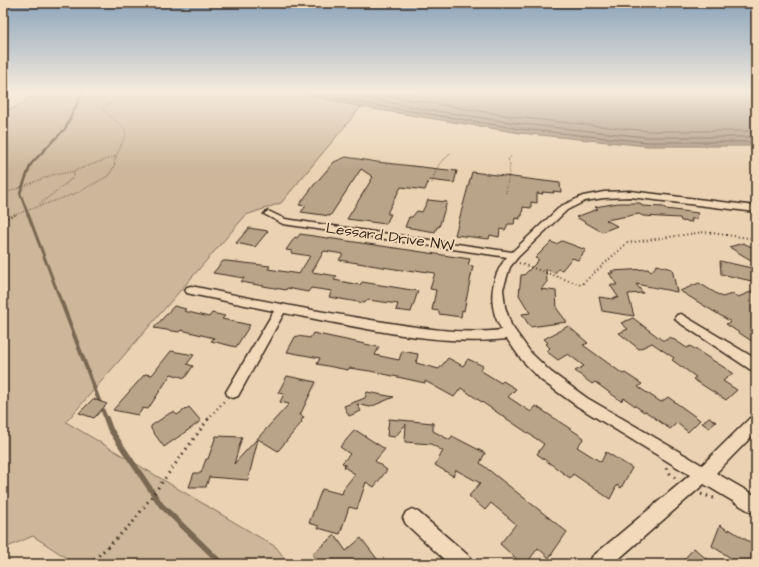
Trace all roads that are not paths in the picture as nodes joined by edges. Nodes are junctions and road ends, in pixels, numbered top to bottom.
1 (756, 209) edge
2 (268, 214) dead end
3 (511, 258) junction
4 (191, 290) dead end
5 (281, 308) junction
6 (681, 318) dead end
7 (510, 334) junction
8 (756, 366) edge
9 (233, 392) road end
10 (756, 422) edge
11 (704, 474) junction
12 (756, 506) edge
13 (412, 518) dead end
14 (463, 564) edge
15 (599, 564) edge

1 - 3 street
2 - 3 street, Lessard Drive NW
3 - 7 street
4 - 5 street
5 - 7 street
5 - 9 street
6 - 8 street
7 - 11 street
10 - 11 street
11 - 12 street
11 - 15 street
13 - 14 street

